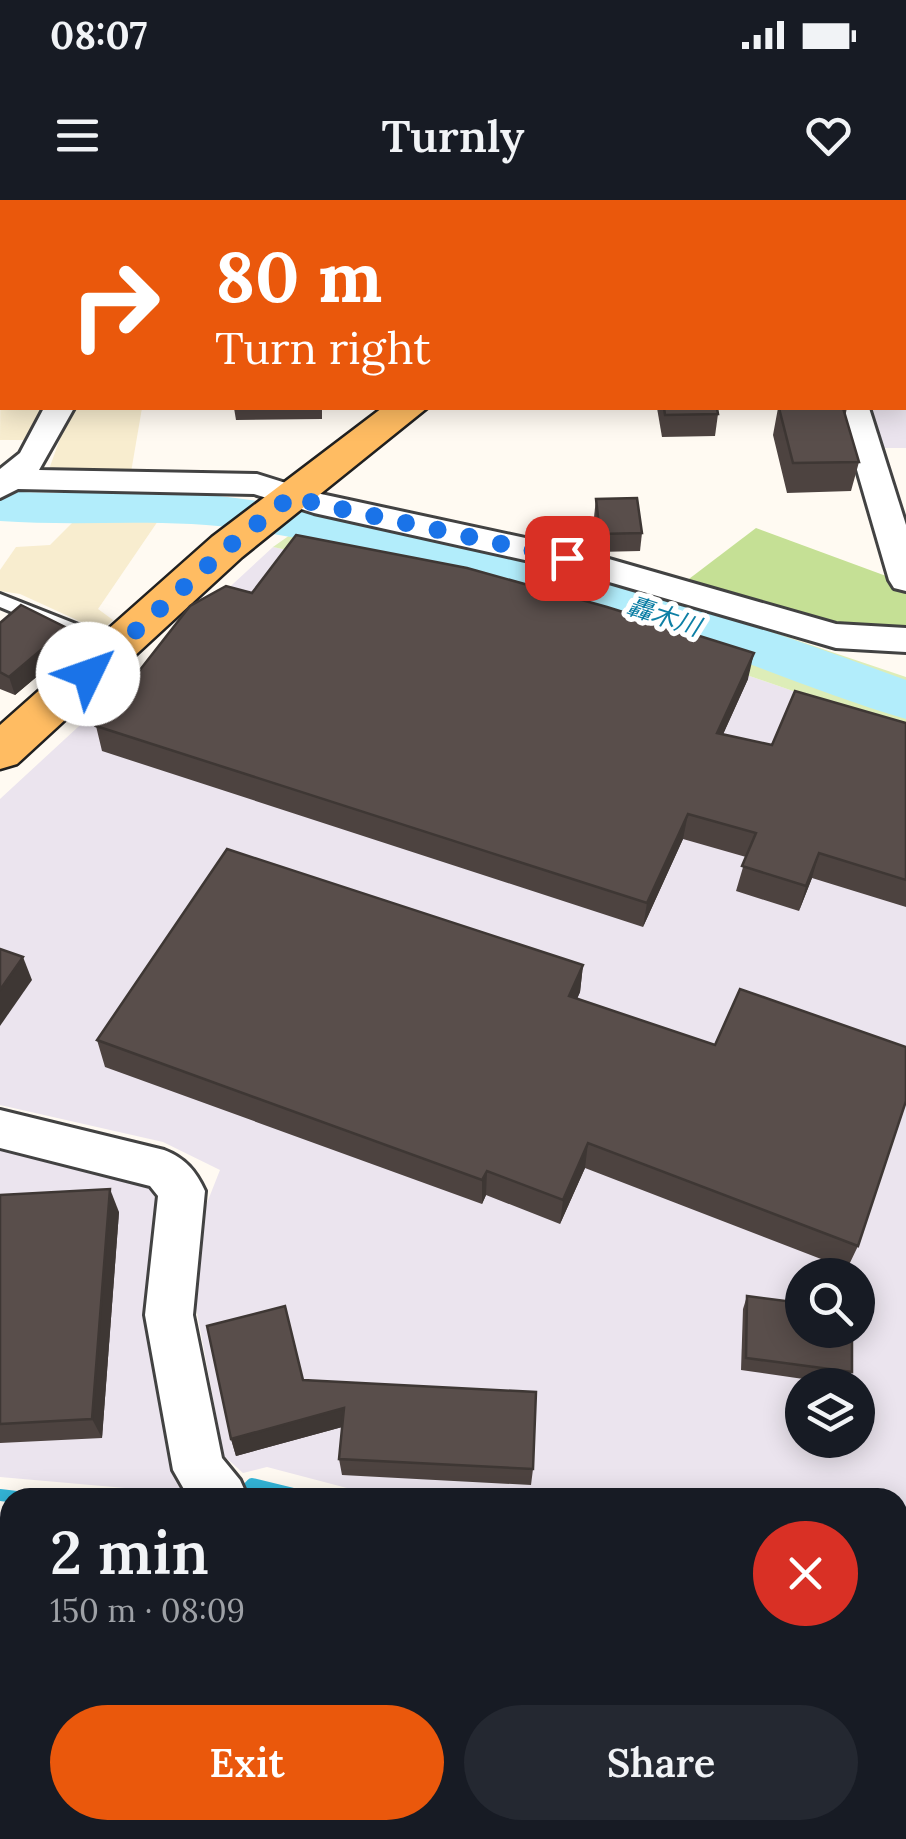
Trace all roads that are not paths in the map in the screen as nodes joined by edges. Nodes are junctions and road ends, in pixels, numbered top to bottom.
1 (58, 410) edge
2 (404, 410) edge
3 (855, 410) edge
4 (3, 482) edge
5 (290, 497) junction
6 (906, 580) edge
7 (0, 600) edge
8 (906, 640) edge
9 (117, 648) junction
10 (0, 752) edge
11 (0, 1130) edge
12 (214, 1488) edge

1 - 4 street
2 - 5 main road
3 - 6 street
4 - 5 street
5 - 8 street
5 - 9 main road
7 - 9 lane
9 - 10 main road
11 - 12 street

